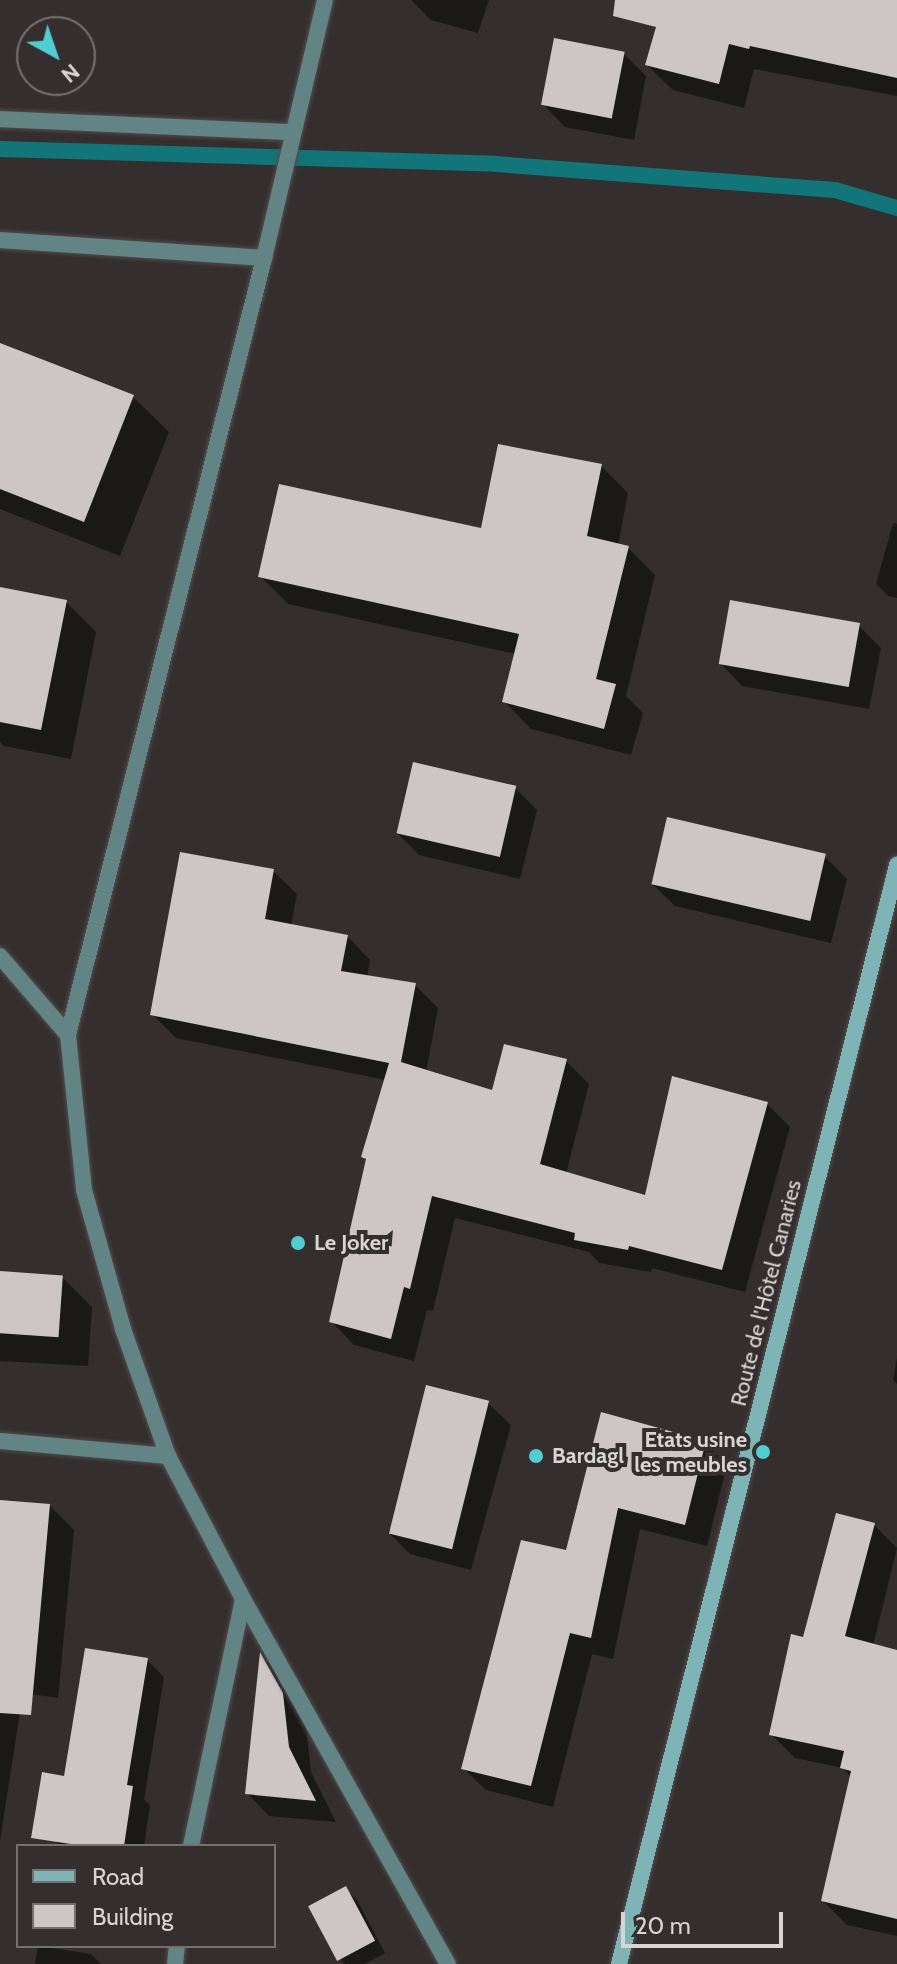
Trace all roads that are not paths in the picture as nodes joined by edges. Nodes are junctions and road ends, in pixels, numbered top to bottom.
1 (325, 0) edge
2 (0, 119) edge
3 (291, 132) junction
4 (0, 240) edge
5 (264, 258) junction
6 (897, 865) edge
7 (0, 956) edge
8 (68, 1035) junction
9 (0, 1441) edge
10 (168, 1456) junction
11 (243, 1599) junction
12 (191, 1844) edge
13 (448, 1964) edge
14 (619, 1964) edge

1 - 3 street
2 - 3 street
3 - 5 street
4 - 5 street
5 - 8 street
6 - 14 street, Route de l'Hôtel Canaries
7 - 8 street
8 - 10 street
9 - 10 street
10 - 11 street
11 - 12 street
11 - 13 street

